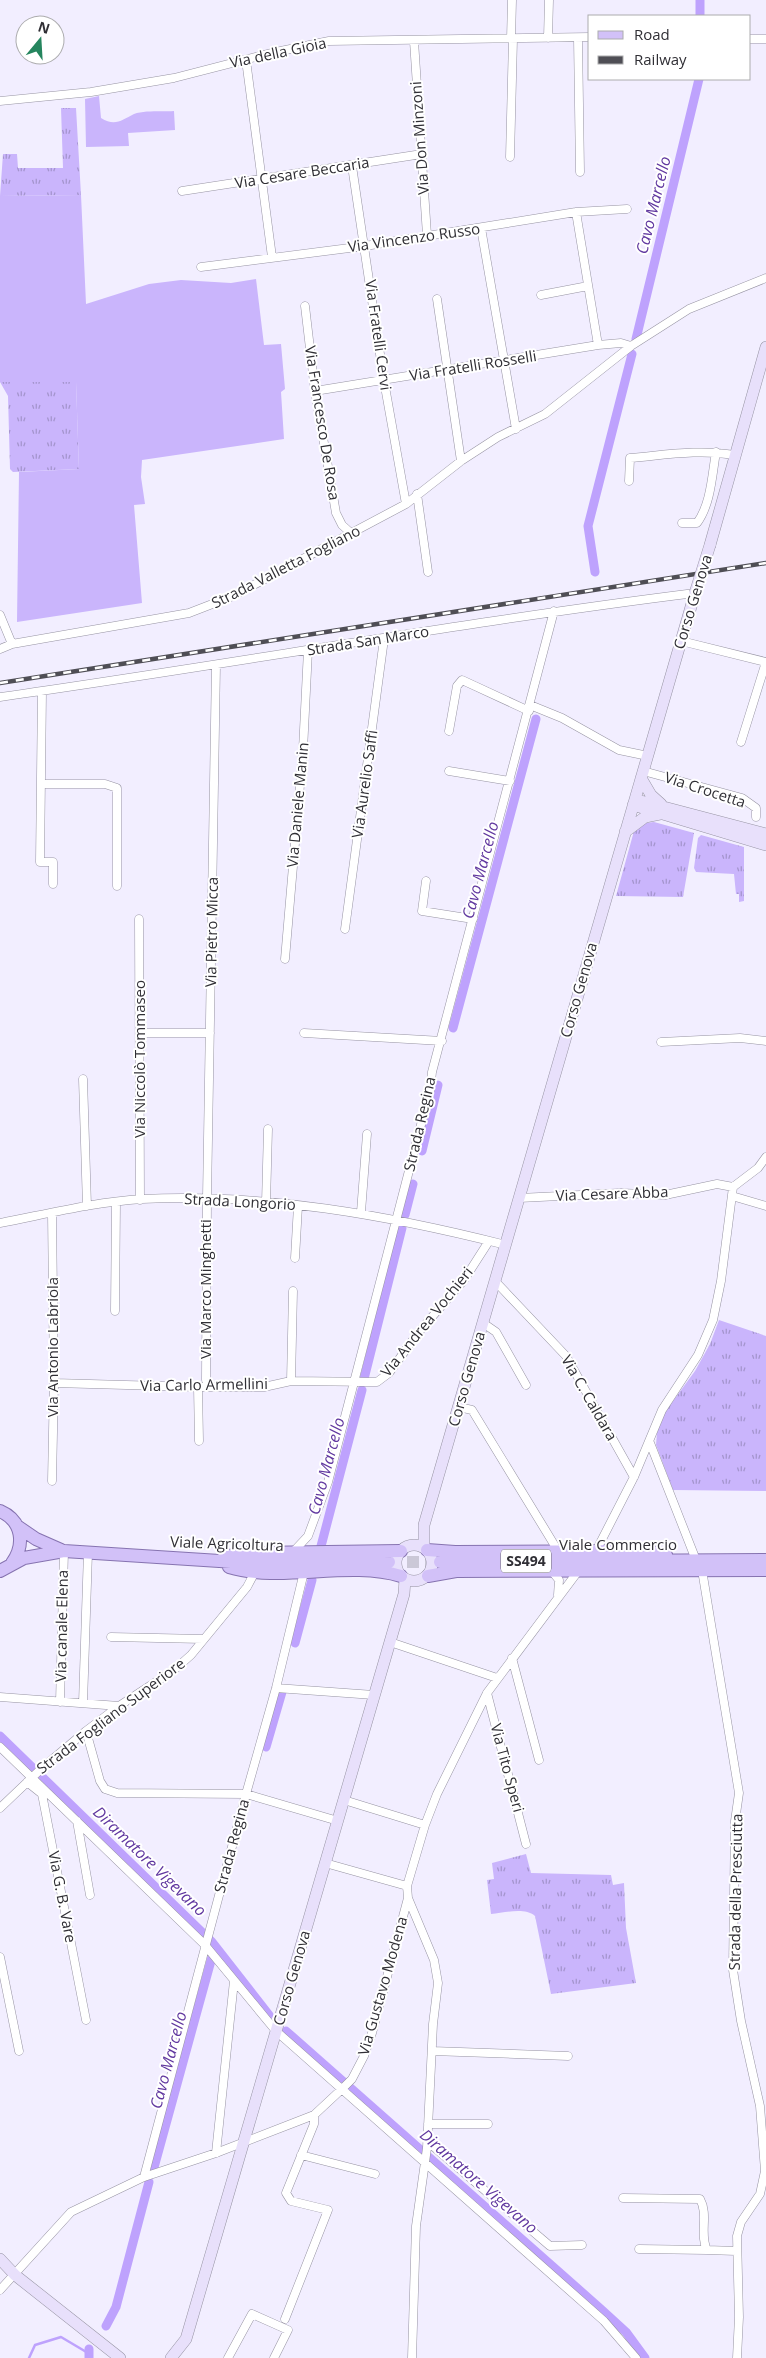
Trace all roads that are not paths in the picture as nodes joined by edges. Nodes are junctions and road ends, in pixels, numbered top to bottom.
1 (512, 0) edge
2 (549, 0) edge
3 (548, 38) junction
4 (578, 38) junction
5 (588, 38) edge
6 (751, 38) edge
7 (512, 39) junction
8 (766, 39) edge
9 (414, 41) junction
10 (246, 60) junction
11 (0, 101) edge
12 (422, 154) junction
13 (510, 158) dead end
14 (352, 166) junction
15 (580, 172) dead end
16 (262, 180) junction
17 (182, 191) dead end
18 (626, 209) dead end
19 (576, 212) junction
20 (481, 228) junction
21 (427, 235) junction
22 (364, 246) junction
23 (272, 257) junction
24 (201, 266) dead end
25 (766, 278) edge
26 (588, 286) junction
27 (541, 295) dead end
28 (437, 299) dead end
29 (305, 306) dead end
30 (598, 345) junction
31 (631, 346) junction
32 (766, 347) edge
33 (506, 361) junction
34 (447, 370) junction
35 (384, 381) junction
36 (315, 391) junction
37 (516, 429) junction
38 (716, 452) junction
39 (734, 455) junction
40 (461, 461) junction
41 (629, 481) dead end
42 (417, 494) junction
43 (406, 504) junction
44 (682, 523) dead end
45 (352, 534) junction
46 (428, 572) dead end
47 (695, 593) junction
48 (554, 611) junction
49 (0, 614) edge
50 (384, 639) junction
51 (681, 641) junction
52 (12, 644) junction
53 (0, 649) edge
54 (308, 650) junction
55 (766, 662) edge
56 (216, 665) junction
57 (42, 691) junction
58 (0, 696) edge
59 (530, 708) junction
60 (449, 731) dead end
61 (741, 742) dead end
62 (648, 756) junction
63 (449, 772) dead end
64 (642, 774) junction
65 (510, 781) junction
66 (41, 784) junction
67 (634, 802) junction
68 (661, 809) junction
69 (756, 818) dead end
70 (625, 832) junction
71 (766, 834) edge
72 (766, 845) edge
73 (426, 880) dead end
74 (53, 884) dead end
75 (117, 886) dead end
76 (139, 919) dead end
77 (472, 919) junction
78 (345, 929) dead end
79 (285, 959) dead end
80 (304, 1033) dead end
81 (140, 1034) junction
82 (210, 1034) junction
83 (442, 1041) junction
84 (766, 1041) edge
85 (661, 1042) dead end
86 (83, 1079) dead end
87 (268, 1129) dead end
88 (367, 1134) dead end
89 (766, 1157) edge
90 (733, 1187) junction
91 (732, 1196) junction
92 (206, 1198) junction
93 (519, 1198) junction
94 (140, 1200) junction
95 (116, 1203) junction
96 (266, 1203) junction
97 (87, 1206) junction
98 (298, 1206) junction
99 (766, 1206) edge
100 (361, 1212) junction
101 (52, 1214) junction
102 (396, 1219) junction
103 (0, 1223) edge
104 (489, 1241) junction
105 (506, 1245) junction
106 (295, 1258) dead end
107 (495, 1281) junction
108 (293, 1291) dead end
109 (115, 1311) dead end
110 (483, 1323) junction
111 (206, 1380) dead end
112 (291, 1381) junction
113 (54, 1383) junction
114 (354, 1383) junction
115 (526, 1385) dead end
116 (198, 1387) junction
117 (459, 1407) junction
118 (199, 1441) dead end
119 (650, 1443) junction
120 (634, 1477) junction
121 (52, 1481) dead end
122 (2, 1510) edge
123 (424, 1525) junction
124 (17, 1526) junction
125 (308, 1536) junction
126 (555, 1546) dead end
127 (406, 1548) junction
128 (426, 1549) junction
129 (64, 1551) junction
130 (596, 1551) junction
131 (88, 1552) junction
132 (291, 1553) junction
133 (314, 1553) junction
134 (766, 1560) edge
135 (208, 1561) junction
136 (389, 1562) tunnel mouth
137 (440, 1562) tunnel mouth
138 (12, 1563) junction
139 (699, 1565) junction
140 (551, 1570) junction
141 (578, 1570) junction
142 (766, 1570) edge
143 (0, 1571) edge
144 (255, 1572) junction
145 (304, 1572) junction
146 (428, 1576) junction
147 (406, 1579) junction
148 (558, 1596) junction
149 (111, 1636) dead end
150 (203, 1639) junction
151 (390, 1642) junction
152 (512, 1658) junction
153 (497, 1678) junction
154 (276, 1688) junction
155 (487, 1693) junction
156 (374, 1695) junction
157 (0, 1697) edge
158 (60, 1702) junction
159 (83, 1703) junction
160 (120, 1706) junction
161 (86, 1731) junction
162 (0, 1747) edge
163 (539, 1760) dead end
164 (34, 1776) junction
165 (246, 1794) junction
166 (344, 1800) junction
167 (0, 1808) edge
168 (338, 1820) junction
169 (77, 1821) junction
170 (425, 1825) junction
171 (526, 1844) dead end
172 (325, 1863) junction
173 (407, 1886) junction
174 (90, 1896) dead end
175 (408, 1898) junction
176 (206, 1944) junction
177 (0, 1957) edge
178 (234, 1981) junction
179 (86, 2020) dead end
180 (276, 2031) junction
181 (19, 2051) dead end
182 (432, 2051) junction
183 (568, 2056) dead end
184 (342, 2089) junction
185 (314, 2115) junction
186 (428, 2124) junction
187 (488, 2124) dead end
188 (244, 2142) junction
189 (427, 2144) junction
190 (216, 2153) junction
191 (301, 2155) junction
192 (424, 2162) junction
193 (376, 2174) dead end
194 (144, 2177) junction
195 (623, 2198) dead end
196 (582, 2245) dead end
197 (639, 2249) dead end
198 (707, 2250) junction
199 (736, 2251) junction
200 (0, 2258) edge
201 (15, 2275) junction
202 (0, 2290) edge
203 (285, 2319) dead end
204 (186, 2339) junction
205 (98, 2340) junction
206 (108, 2358) edge
207 (120, 2358) edge
208 (171, 2358) edge
209 (182, 2358) edge
210 (228, 2358) edge
211 (274, 2358) edge
212 (412, 2358) edge
213 (636, 2358) edge
214 (737, 2358) edge

1 - 7 street
2 - 3 street
3 - 4 street, Via della Gioia
3 - 7 street, Via della Gioia
4 - 5 street, Via della Gioia
4 - 15 street
6 - 8 street
7 - 9 street, Via della Gioia
7 - 13 street
9 - 10 street, Via della Gioia
9 - 12 street, Via Don Minzoni
10 - 11 street, Via della Gioia
10 - 16 street
12 - 14 street, Via Cesare Beccaria
12 - 21 street, Via Don Minzoni
14 - 16 street, Via Cesare Beccaria
14 - 22 street, Via Fratelli Cervi
16 - 17 street, Via Cesare Beccaria
16 - 23 street
18 - 19 street, Via Vincenzo Russo
19 - 20 street, Via Vincenzo Russo
19 - 26 street
20 - 21 street, Via Vincenzo Russo
20 - 33 street
21 - 22 street, Via Vincenzo Russo
22 - 23 street, Via Vincenzo Russo
22 - 35 street, Via Fratelli Cervi
23 - 24 street, Via Vincenzo Russo
25 - 31 street, Strada Valletta Fogliano
26 - 27 street
26 - 30 street
28 - 34 street
29 - 36 street, Via Francesco De Rosa
30 - 31 street, Via Fratelli Rosselli
30 - 33 street, Via Fratelli Rosselli
31 - 37 street, Strada Valletta Fogliano
32 - 39 main road, Corso Genova
33 - 34 street, Via Fratelli Rosselli
33 - 37 street
34 - 35 street, Via Fratelli Rosselli
34 - 40 street
35 - 36 street, Via Fratelli Rosselli
35 - 43 street, Via Fratelli Cervi
36 - 45 street, Via Francesco De Rosa
37 - 40 street, Strada Valletta Fogliano
38 - 39 street
38 - 41 street
38 - 44 street
39 - 47 main road, Corso Genova, bridge
40 - 42 street, Strada Valletta Fogliano
42 - 43 street, Strada Valletta Fogliano
42 - 46 street
43 - 45 street, Strada Valletta Fogliano
45 - 52 street, Strada Valletta Fogliano
47 - 48 street, Strada San Marco
47 - 51 main road, Corso Genova
48 - 50 street, Strada San Marco
48 - 59 street, Strada Regina
49 - 52 street
50 - 54 street, Strada San Marco
50 - 78 street, Via Aurelio Saffi
51 - 55 street
51 - 62 main road, Corso Genova
52 - 53 street, Strada Valletta Fogliano
54 - 56 street, Strada San Marco
54 - 79 street, Via Daniele Manin
55 - 61 street
56 - 57 street, Strada San Marco
56 - 82 street, Via Pietro Micca
57 - 58 street, Strada San Marco
57 - 66 street
59 - 60 street
59 - 62 street
59 - 65 street, Strada Regina
62 - 64 main road, Corso Genova
63 - 65 street
64 - 67 main road, Corso Genova
64 - 68 main road
64 - 69 street, Via Crocetta
65 - 77 street, Strada Regina
66 - 74 street
66 - 75 street
67 - 68 main road
67 - 70 main road, Corso Genova
68 - 70 main road
68 - 71 main road
68 - 72 main road
70 - 93 main road, Corso Genova
73 - 77 street
76 - 81 street, Via Niccolò Tommaseo
77 - 83 street, Strada Regina
80 - 83 street
81 - 82 street
81 - 94 street, Via Niccolò Tommaseo
82 - 92 street, Via Pietro Micca
83 - 102 street, Strada Regina
84 - 85 street
86 - 97 street
87 - 96 street
88 - 100 street
89 - 90 street
90 - 91 street
90 - 93 street, Via Cesare Abba
91 - 99 street
91 - 119 street
92 - 94 street, Strada Longorio
92 - 96 street, Strada Longorio
92 - 111 street, Via Marco Minghetti
93 - 105 main road, Corso Genova
94 - 95 street, Strada Longorio
95 - 97 street, Strada Longorio
95 - 109 street
96 - 98 street, Strada Longorio
97 - 101 street, Strada Longorio
98 - 100 street, Strada Longorio
98 - 106 street
100 - 102 street, Strada Longorio
101 - 103 street, Strada Longorio
101 - 113 street, Via Antonio Labriola
102 - 104 street, Strada Longorio
102 - 114 street, Strada Regina
104 - 105 street, Strada Longorio
104 - 114 street, Via Andrea Vochieri
105 - 107 main road, Corso Genova
107 - 110 main road, Corso Genova
107 - 120 street, Via C. Caldara
108 - 112 street
110 - 115 street
110 - 117 main road, Corso Genova
112 - 114 street, Via Carlo Armellini
112 - 116 street, Via Carlo Armellini
113 - 116 street, Via Carlo Armellini
113 - 121 street, Via Antonio Labriola
114 - 125 street, Strada Regina
116 - 118 street
117 - 123 main road, Corso Genova
117 - 126 street
119 - 120 street
119 - 139 street, Strada della Presciutta
120 - 130 street
122 - 124 main road, Viale Agricoltura
123 - 127 main road, Corso Genova
123 - 128 main road, Corso Genova
124 - 129 main road, Viale Agricoltura
124 - 138 main road
125 - 132 street, Strada Regina
125 - 133 street
127 - 128 main road
127 - 133 main road
127 - 147 main road
128 - 130 main road
128 - 146 main road, Corso Genova
129 - 131 main road, Viale Agricoltura
129 - 138 main road, Viale Agricoltura
129 - 158 street, Via canale Elena
130 - 139 main road
131 - 135 main road, Viale Agricoltura
131 - 159 street
132 - 133 main road
132 - 135 main road
134 - 139 main road, Viale Commercio / SS494
135 - 136 main road, Viale Agricoltura
135 - 144 main road
137 - 139 main road, Viale Commercio / SS494
138 - 143 main road, Viale Agricoltura
139 - 141 main road
139 - 142 main road
139 - 199 street, Strada della Presciutta
140 - 141 main road
140 - 146 main road
140 - 148 street
141 - 148 street
144 - 145 main road
144 - 150 street, Strada Fogliano Superiore
145 - 147 main road
145 - 154 street, Strada Regina
146 - 147 main road
147 - 151 main road, Corso Genova
148 - 152 street
149 - 150 street
150 - 160 street, Strada Fogliano Superiore
151 - 153 street
151 - 156 main road, Corso Genova
152 - 153 street
152 - 163 street
153 - 155 street
154 - 156 street
154 - 165 street, Strada Regina
155 - 170 street
155 - 171 street, Via Tito Speri
156 - 166 main road, Corso Genova
157 - 158 street
158 - 159 street
159 - 160 street
160 - 161 street, Strada Fogliano Superiore
161 - 164 street, Strada Fogliano Superiore
161 - 165 street
162 - 164 street
164 - 167 street, Strada Fogliano Superiore
164 - 169 street
164 - 179 street, Via G. B. Vare
165 - 168 street
165 - 176 street, Strada Regina
166 - 168 main road, Corso Genova
166 - 170 street
168 - 172 main road, Corso Genova
169 - 174 street
169 - 176 street
170 - 173 street
172 - 173 street
172 - 180 main road, Corso Genova
173 - 175 street
175 - 182 street
175 - 184 street, Via Gustavo Modena
176 - 178 street
176 - 194 street, Strada Regina
177 - 181 street
178 - 180 street
178 - 190 street
180 - 184 street
180 - 188 main road, Corso Genova
182 - 183 street
182 - 186 street
184 - 185 street, Via Gustavo Modena
184 - 192 street
185 - 188 street, Via Gustavo Modena
185 - 191 street
186 - 187 street
186 - 189 street
188 - 190 street, Via Gustavo Modena
188 - 204 main road, Corso Genova
189 - 192 street
189 - 196 street
190 - 194 street, Via Gustavo Modena
191 - 193 street
191 - 203 street
192 - 212 street
192 - 213 street
194 - 201 street, Via Gustavo Modena
195 - 198 street
197 - 198 street
198 - 199 street
199 - 214 street, Strada della Presciutta
200 - 201 main road
201 - 202 street, Via Gustavo Modena
201 - 205 main road
204 - 208 main road, Corso Genova
204 - 209 main road
205 - 206 main road
205 - 207 main road
210 - 211 street

